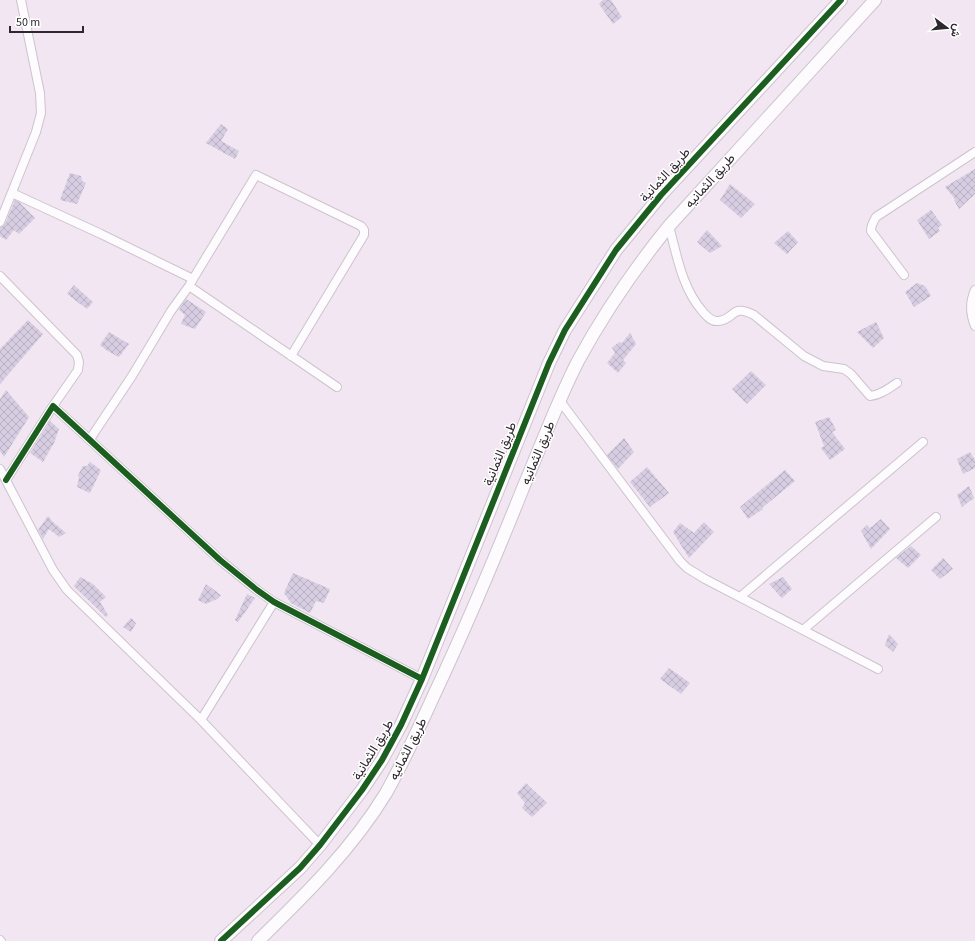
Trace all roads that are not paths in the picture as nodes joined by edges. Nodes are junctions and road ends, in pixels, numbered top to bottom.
1 (21, 0) edge
2 (840, 0) edge
3 (875, 0) edge
4 (975, 152) edge
5 (12, 193) junction
6 (0, 222) edge
7 (669, 226) junction
8 (904, 275) dead end
9 (0, 276) edge
10 (191, 282) junction
11 (975, 290) edge
12 (975, 326) edge
13 (291, 356) junction
14 (897, 383) dead end
15 (337, 387) dead end
16 (560, 401) junction
17 (53, 406) junction
18 (90, 439) junction
19 (922, 442) dead end
20 (0, 470) edge
21 (6, 480) junction
22 (936, 517) dead end
23 (740, 597) junction
24 (274, 602) junction
25 (803, 630) junction
26 (878, 669) dead end
27 (422, 680) junction
28 (201, 720) junction
29 (320, 846) junction
30 (221, 941) edge
31 (258, 941) edge

1 - 5 street
2 - 27 street, طريق الثمانية
3 - 7 street, طريق الثمانيه
4 - 8 street
5 - 6 street
5 - 10 street
7 - 14 street
7 - 16 street, طريق الثمانيه
9 - 17 street
10 - 13 street
10 - 13 street
10 - 18 street
11 - 12 street
13 - 15 street
16 - 23 street
16 - 31 street, طريق الثمانيه
17 - 18 street
17 - 21 street
18 - 24 street
19 - 23 street
20 - 21 street
21 - 28 street
22 - 25 street
23 - 25 street
24 - 27 street
24 - 28 street
25 - 26 street
27 - 29 street, طريق الثمانية
28 - 29 street
29 - 30 street, طريق الثمانية

